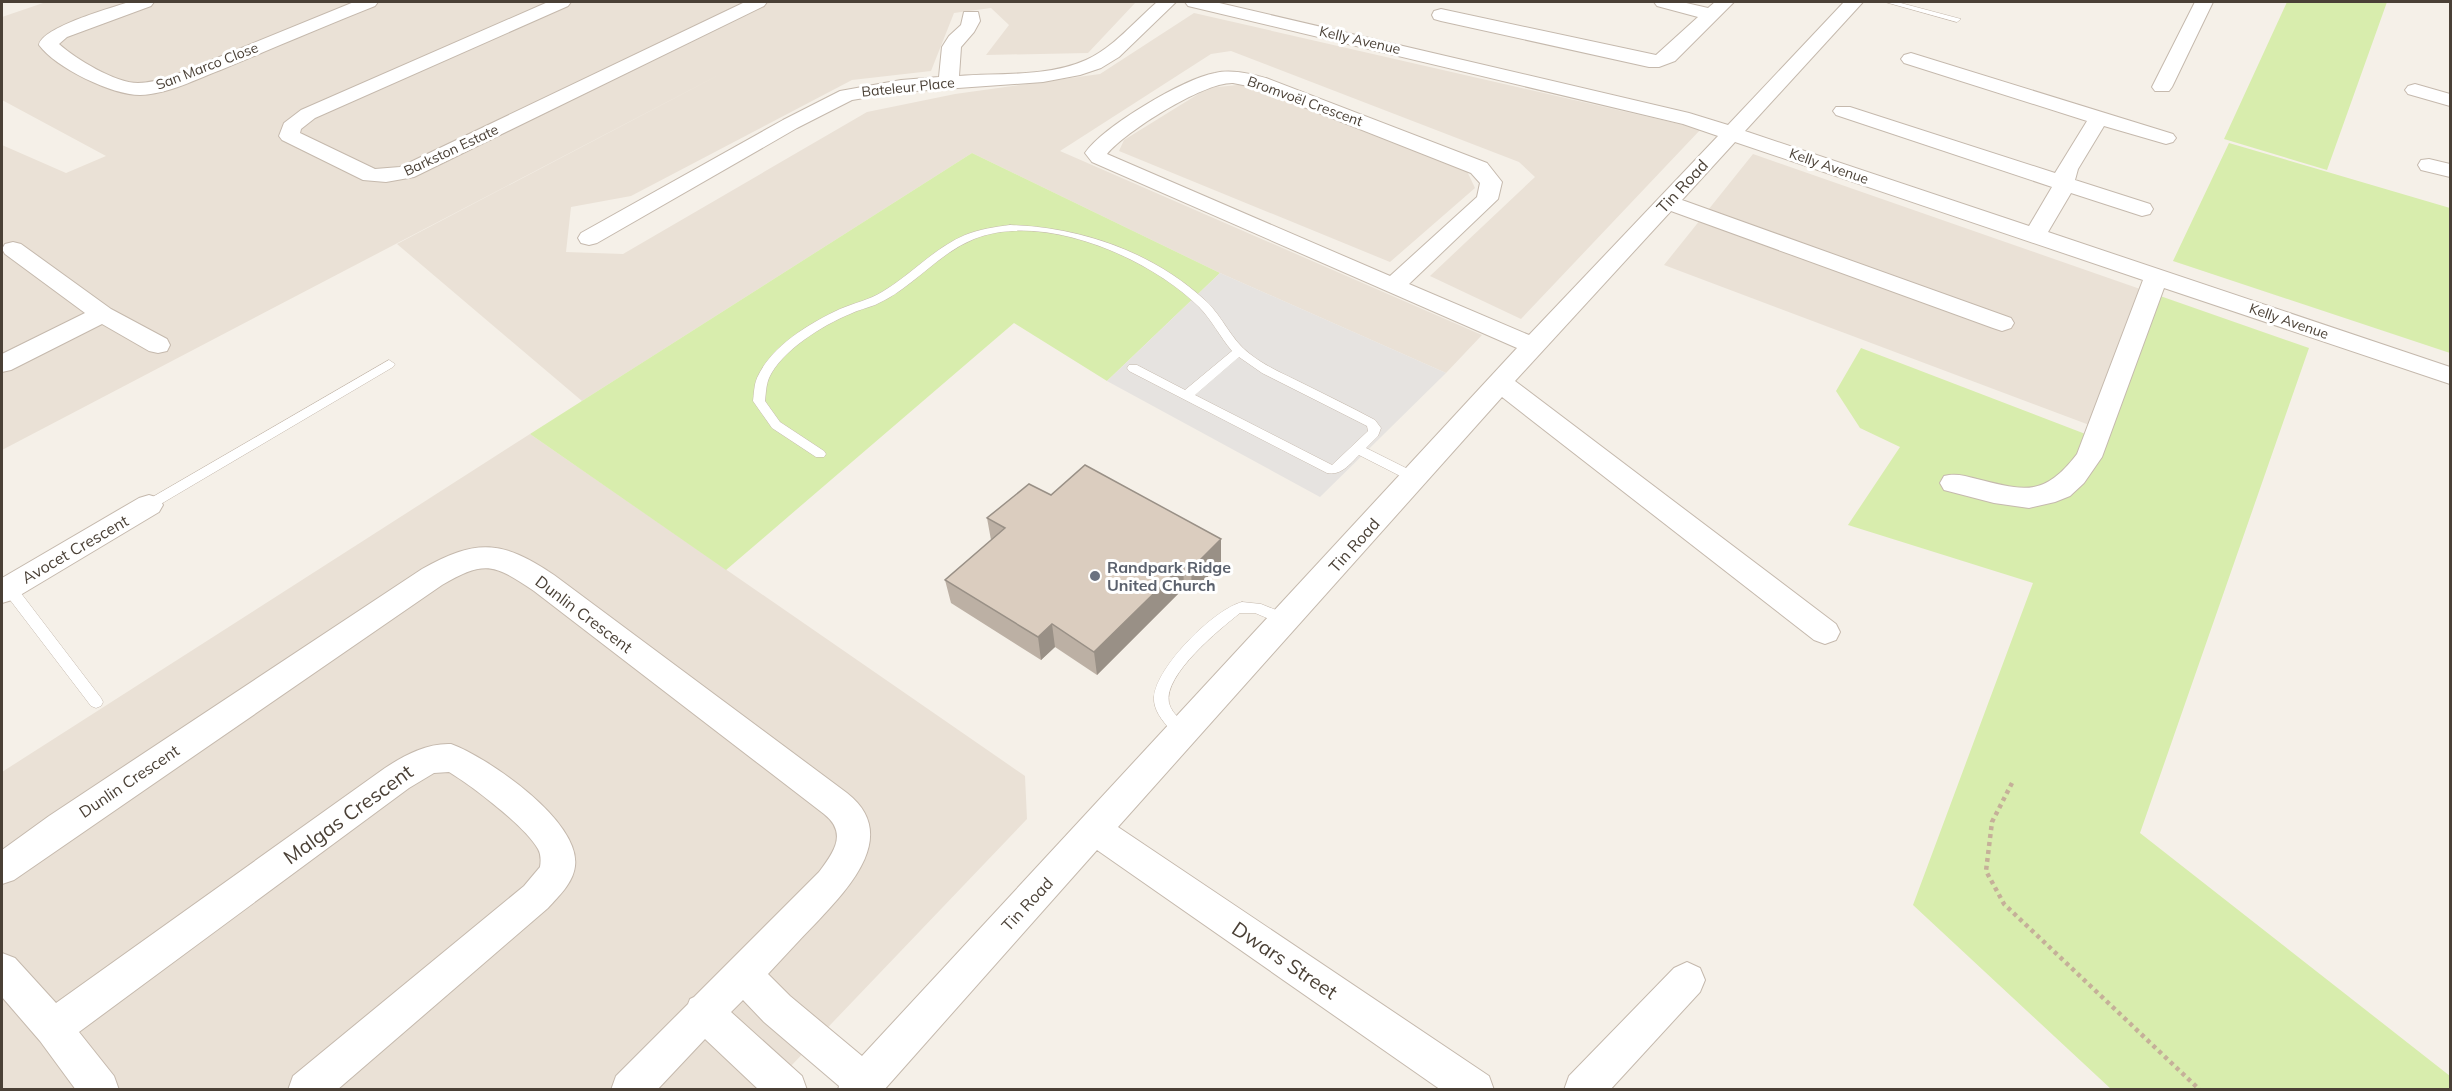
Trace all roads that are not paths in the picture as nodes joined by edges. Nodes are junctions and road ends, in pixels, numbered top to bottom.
1 (145, 2) edge
2 (369, 2) edge
3 (562, 2) edge
4 (758, 2) edge
5 (1167, 2) edge
6 (1194, 2) edge
7 (1663, 2) edge
8 (1725, 2) edge
9 (1854, 2) edge
10 (1889, 2) edge
11 (2204, 2) edge
12 (1441, 15) dead end
13 (1711, 15) junction
14 (971, 16) dead end
15 (1957, 19) dead end
16 (1911, 59) dead end
17 (949, 81) junction
18 (2162, 87) dead end
19 (2415, 90) dead end
20 (2451, 99) edge
21 (1843, 111) dead end
22 (2099, 118) junction
23 (1732, 132) junction
24 (2166, 138) dead end
25 (2429, 165) dead end
26 (2451, 171) edge
27 (2063, 183) junction
28 (1667, 202) junction
29 (2142, 209) dead end
30 (2035, 235) junction
31 (589, 238) dead end
32 (12, 249) dead end
33 (2157, 275) junction
34 (1395, 284) junction
35 (102, 314) junction
36 (2002, 323) dead end
37 (158, 345) dead end
38 (1533, 346) junction
39 (1239, 351) junction
40 (2, 364) edge
41 (389, 364) dead end
42 (1133, 368) dead end
43 (2451, 376) edge
44 (1501, 383) junction
45 (1187, 395) junction
46 (1358, 449) junction
47 (820, 454) dead end
48 (1415, 478) junction
49 (1954, 483) dead end
50 (149, 505) joint
51 (5, 590) edge
52 (1286, 620) junction
53 (1825, 632) dead end
54 (96, 702) dead end
55 (1183, 733) junction
56 (1095, 830) junction
57 (2, 869) edge
58 (2, 970) edge
59 (743, 974) junction
60 (1687, 980) dead end
61 (703, 1012) junction
62 (53, 1028) junction
63 (862, 1087) edge
64 (100, 1089) edge
65 (307, 1089) edge
66 (630, 1089) edge
67 (788, 1089) edge
68 (1475, 1089) edge
69 (1583, 1089) edge

1 - 2 street, San Marco Close
3 - 4 street, Barkston Estate
5 - 17 street, Bateleur Place
6 - 23 street, Kelly Avenue
7 - 13 street
8 - 13 street
9 - 23 street, Tin Road
10 - 15 lane
11 - 18 street
12 - 13 street
14 - 17 street
16 - 22 street
17 - 31 street, Bateleur Place
19 - 20 street
21 - 27 street
22 - 24 street
22 - 27 street
23 - 28 street, Tin Road
23 - 30 street, Kelly Avenue
25 - 26 street
27 - 29 street
27 - 30 street
28 - 36 street
28 - 38 street, Tin Road
30 - 33 street, Kelly Avenue
32 - 35 street
33 - 43 street, Kelly Avenue
33 - 49 street
34 - 34 street, Bromvoël Crescent
34 - 38 street, Bromvoël Crescent
35 - 37 street
35 - 40 street
38 - 44 street, Tin Road
39 - 45 lane
39 - 46 lane
39 - 47 lane
41 - 50 lane
42 - 45 lane
44 - 48 street, Tin Road
44 - 53 street
45 - 46 lane
46 - 48 lane
48 - 52 street, Tin Road
50 - 51 street, Avocet Crescent
51 - 54 lane
52 - 55 street, Tin Road
52 - 55 lane
55 - 56 street, Tin Road
56 - 63 street, Tin Road
56 - 68 street, Dwars Street
57 - 59 street, Dunlin Crescent
58 - 62 street
59 - 61 street, Dunlin Crescent
59 - 63 street
60 - 69 street
61 - 66 street, Dunlin Crescent
61 - 67 street
62 - 64 street
62 - 65 street, Malgas Crescent

